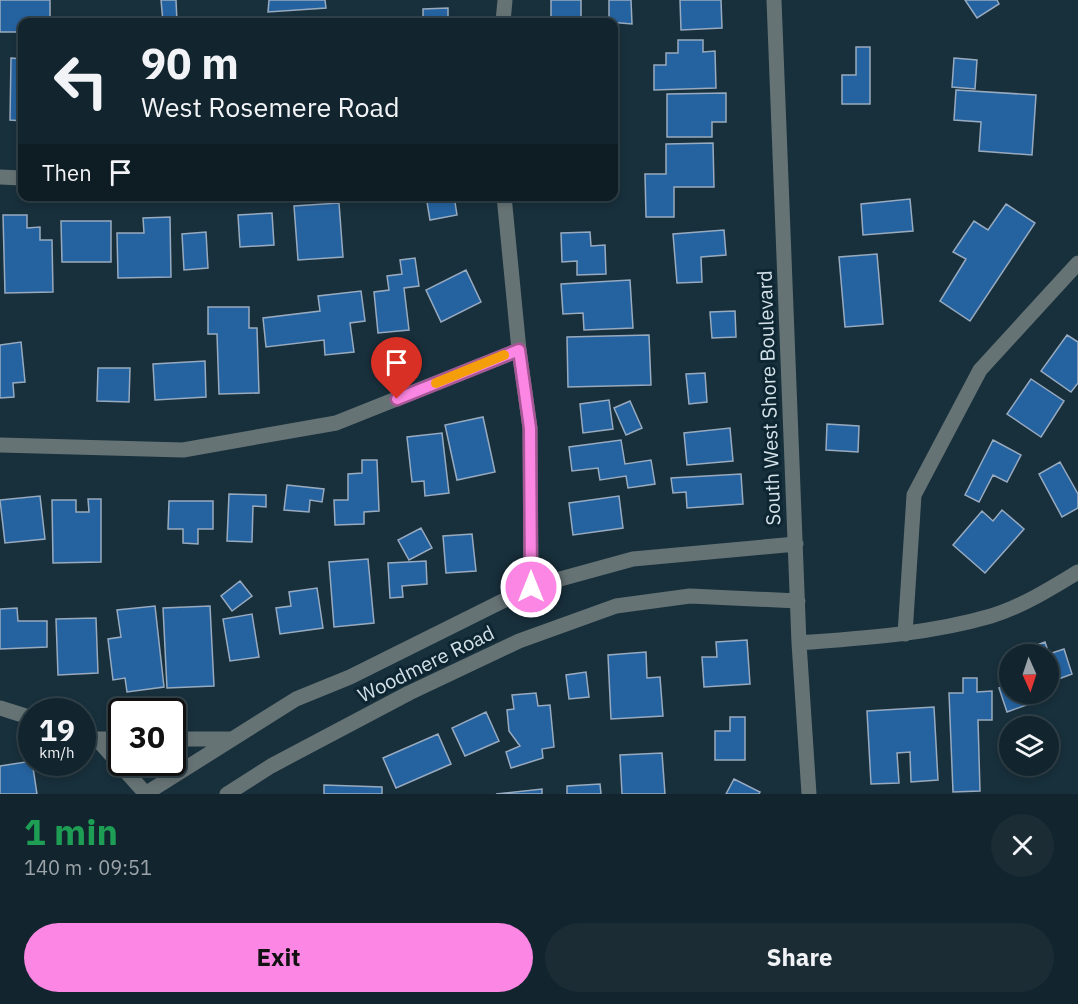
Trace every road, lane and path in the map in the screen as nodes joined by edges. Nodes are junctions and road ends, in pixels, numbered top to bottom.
1 (505, 0) edge
2 (774, 0) edge
3 (503, 18) edge
4 (0, 177) edge
5 (18, 178) edge
6 (504, 201) edge
7 (1078, 263) edge
8 (519, 350) junction
9 (0, 445) edge
10 (796, 544) junction
11 (1078, 572) edge
12 (531, 587) junction
13 (798, 601) junction
14 (905, 634) junction
15 (799, 643) junction
16 (0, 708) edge
17 (18, 714) edge
18 (186, 739) edge
19 (231, 739) junction
20 (96, 743) edge
21 (146, 794) edge
22 (227, 794) edge
23 (809, 794) edge

1 - 3 street
2 - 10 street, South West Shore Boulevard
4 - 5 street
6 - 8 street
7 - 14 street
8 - 9 street
8 - 12 street
10 - 12 street, Woodmere Road
10 - 13 street, South West Shore Boulevard
11 - 14 street
12 - 19 street, Woodmere Road
13 - 15 street, South West Shore Boulevard
13 - 22 street, Woodmere Road
14 - 15 street
15 - 23 street, South West Shore Boulevard
16 - 17 street
18 - 19 street
19 - 21 street, Woodmere Road
20 - 21 street

